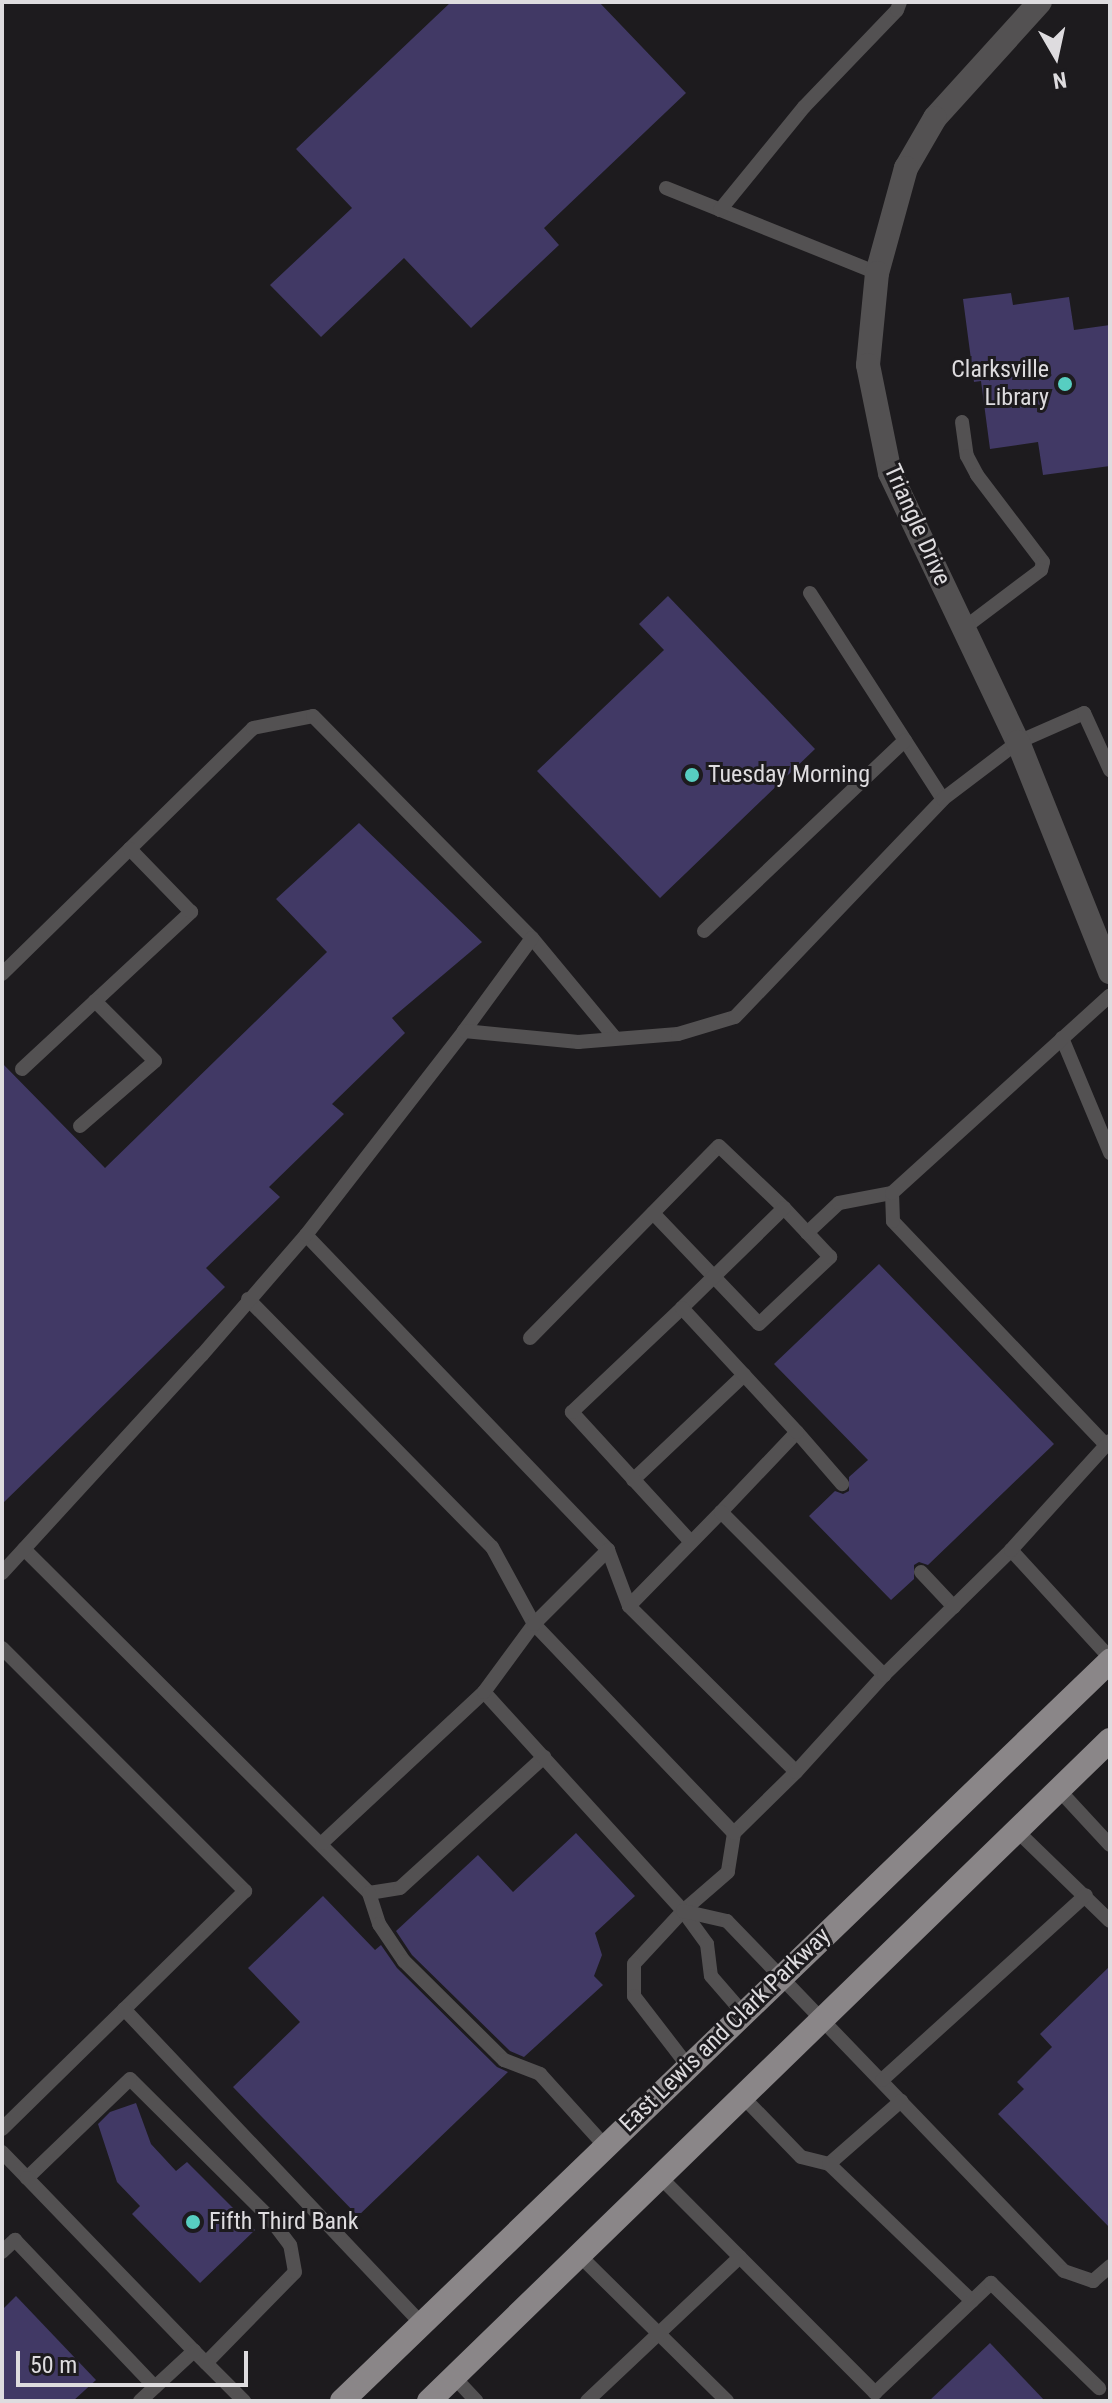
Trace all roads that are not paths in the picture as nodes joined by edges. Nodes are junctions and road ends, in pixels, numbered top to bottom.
1 (900, 2) edge
2 (1040, 2) edge
3 (666, 188) dead end
4 (720, 210) junction
5 (877, 273) junction
6 (962, 422) dead end
7 (810, 593) dead end
8 (964, 628) junction
9 (905, 740) junction
10 (1018, 742) junction
11 (1110, 770) edge
12 (943, 799) junction
13 (130, 849) junction
14 (704, 931) dead end
15 (532, 938) junction
16 (1110, 972) edge
17 (2, 974) edge
18 (1110, 995) edge
19 (95, 1001) junction
20 (464, 1031) junction
21 (615, 1038) junction
22 (1062, 1038) junction
23 (22, 1069) dead end
24 (80, 1126) dead end
25 (1110, 1153) edge
26 (892, 1193) junction
27 (784, 1208) junction
28 (653, 1213) junction
29 (807, 1233) junction
30 (306, 1235) junction
31 (714, 1278) junction
32 (248, 1299) junction
33 (682, 1308) junction
34 (530, 1338) dead end
35 (744, 1375) junction
36 (797, 1432) junction
37 (1108, 1443) edge
38 (633, 1480) junction
39 (842, 1484) dead end
40 (721, 1512) junction
41 (690, 1541) junction
42 (24, 1549) junction
43 (608, 1550) junction
44 (1011, 1550) junction
45 (921, 1572) dead end
46 (2, 1573) edge
47 (629, 1606) junction
48 (954, 1607) junction
49 (534, 1624) junction
50 (2, 1648) edge
51 (1110, 1659) edge
52 (884, 1675) junction
53 (484, 1692) junction
54 (1110, 1740) edge
55 (544, 1757) junction
56 (796, 1772) junction
57 (1059, 1790) junction
58 (1017, 1831) junction
59 (734, 1833) junction
60 (322, 1843) junction
61 (1110, 1845) edge
62 (369, 1893) junction
63 (1086, 1895) junction
64 (683, 1911) junction
65 (1110, 1921) edge
66 (779, 1978) junction
67 (124, 2009) junction
68 (743, 2013) junction
69 (823, 2019) junction
70 (688, 2066) junction
71 (882, 2080) junction
72 (743, 2097) junction
73 (901, 2101) junction
74 (2, 2129) edge
75 (605, 2146) junction
76 (5, 2161) edge
77 (829, 2164) junction
78 (660, 2177) junction
79 (27, 2178) junction
80 (2, 2252) edge
81 (579, 2255) junction
82 (740, 2257) junction
83 (1110, 2266) edge
84 (972, 2301) junction
85 (421, 2323) junction
86 (661, 2332) junction
87 (194, 2351) junction
88 (206, 2363) junction
89 (454, 2377) junction
90 (155, 2387) junction
91 (1099, 2388) dead end
92 (871, 2397) edge
93 (140, 2401) edge
94 (244, 2401) edge
95 (342, 2401) edge
96 (429, 2401) edge
97 (476, 2401) edge
98 (587, 2401) edge
99 (727, 2401) edge

1 - 4 lane
2 - 5 street, Triangle Drive
3 - 4 lane
4 - 5 lane
5 - 8 street, Triangle Drive
6 - 8 lane
7 - 9 lane
8 - 10 street, Triangle Drive
9 - 12 lane
9 - 14 lane
10 - 11 lane
10 - 12 lane
10 - 16 street, Triangle Drive
12 - 21 lane
13 - 15 lane
13 - 17 lane
13 - 19 lane
15 - 20 lane
15 - 21 lane
18 - 22 lane
19 - 23 lane
19 - 24 lane
20 - 21 lane
20 - 30 lane
22 - 25 lane
22 - 26 lane
26 - 29 lane
26 - 37 lane
27 - 28 lane
27 - 29 lane
27 - 31 lane
28 - 31 lane
28 - 34 lane
29 - 31 lane
30 - 32 lane
30 - 43 lane
31 - 33 lane
32 - 42 lane
32 - 49 lane
33 - 35 lane
33 - 38 lane
35 - 36 lane
35 - 38 lane
36 - 39 lane
36 - 40 lane
37 - 44 lane
38 - 41 lane
40 - 41 lane
40 - 52 lane
41 - 47 lane
42 - 46 lane
42 - 60 lane
43 - 47 lane
43 - 49 lane
44 - 48 lane
44 - 51 lane
45 - 48 lane
47 - 56 lane
48 - 52 lane
49 - 53 lane
49 - 59 lane
50 - 67 lane
51 - 66 main road, East Lewis and Clark Parkway
52 - 56 lane
53 - 55 lane
53 - 60 lane
54 - 57 main road
55 - 62 lane
55 - 64 lane
56 - 59 lane
57 - 58 main road
57 - 61 lane
58 - 63 lane
58 - 69 main road
59 - 64 lane
60 - 62 lane
62 - 75 lane
63 - 65 lane
63 - 71 lane
64 - 66 lane
64 - 68 lane
64 - 70 lane
66 - 68 main road, East Lewis and Clark Parkway
66 - 69 lane
67 - 74 lane
67 - 85 lane
68 - 70 main road, East Lewis and Clark Parkway
69 - 71 lane
69 - 72 main road
70 - 75 main road, East Lewis and Clark Parkway
71 - 73 lane
72 - 77 lane
72 - 78 main road
73 - 77 lane
73 - 83 lane
75 - 85 main road, East Lewis and Clark Parkway
76 - 79 lane
77 - 84 lane
78 - 81 main road
78 - 82 lane
79 - 87 lane
79 - 88 lane
80 - 90 lane
81 - 86 lane
81 - 89 main road
82 - 86 lane
82 - 92 lane
84 - 91 lane
84 - 92 lane
85 - 95 main road, East Lewis and Clark Parkway
86 - 98 lane
86 - 99 lane
87 - 88 lane
87 - 90 lane
88 - 94 lane
89 - 96 main road
89 - 97 lane
90 - 93 lane

